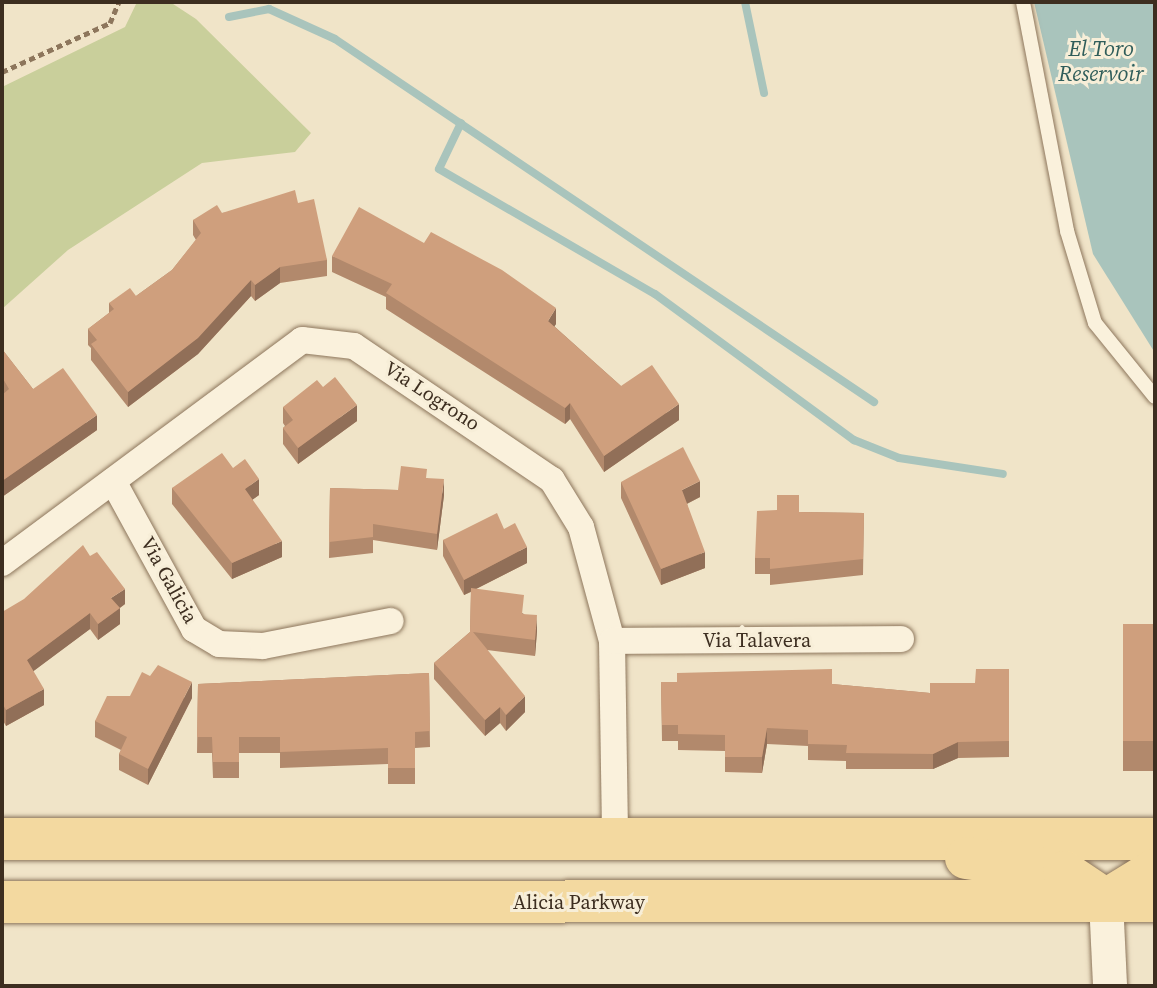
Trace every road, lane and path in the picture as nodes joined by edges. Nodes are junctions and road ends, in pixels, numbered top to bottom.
1 (119, 2) edge
2 (1023, 2) edge
3 (2, 72) edge
4 (1155, 397) edge
5 (113, 481) junction
6 (2, 563) edge
7 (391, 621) dead end
8 (901, 639) dead end
9 (612, 641) junction
10 (2, 839) edge
11 (615, 839) junction
12 (908, 839) junction
13 (1155, 839) edge
14 (1155, 870) edge
15 (1106, 900) junction
16 (1155, 901) edge
17 (2, 902) edge
18 (1110, 986) edge

1 - 3 path
2 - 4 lane
5 - 6 street, Via Logrono
5 - 7 street, Via Galicia
5 - 9 street, Via Logrono
8 - 9 street, Via Talavera
9 - 11 street, Via Logrono
10 - 11 main road
11 - 12 main road
12 - 13 main road
12 - 15 main road
14 - 15 main road
15 - 16 main road, Alicia Parkway
15 - 17 main road, Alicia Parkway
15 - 18 street

